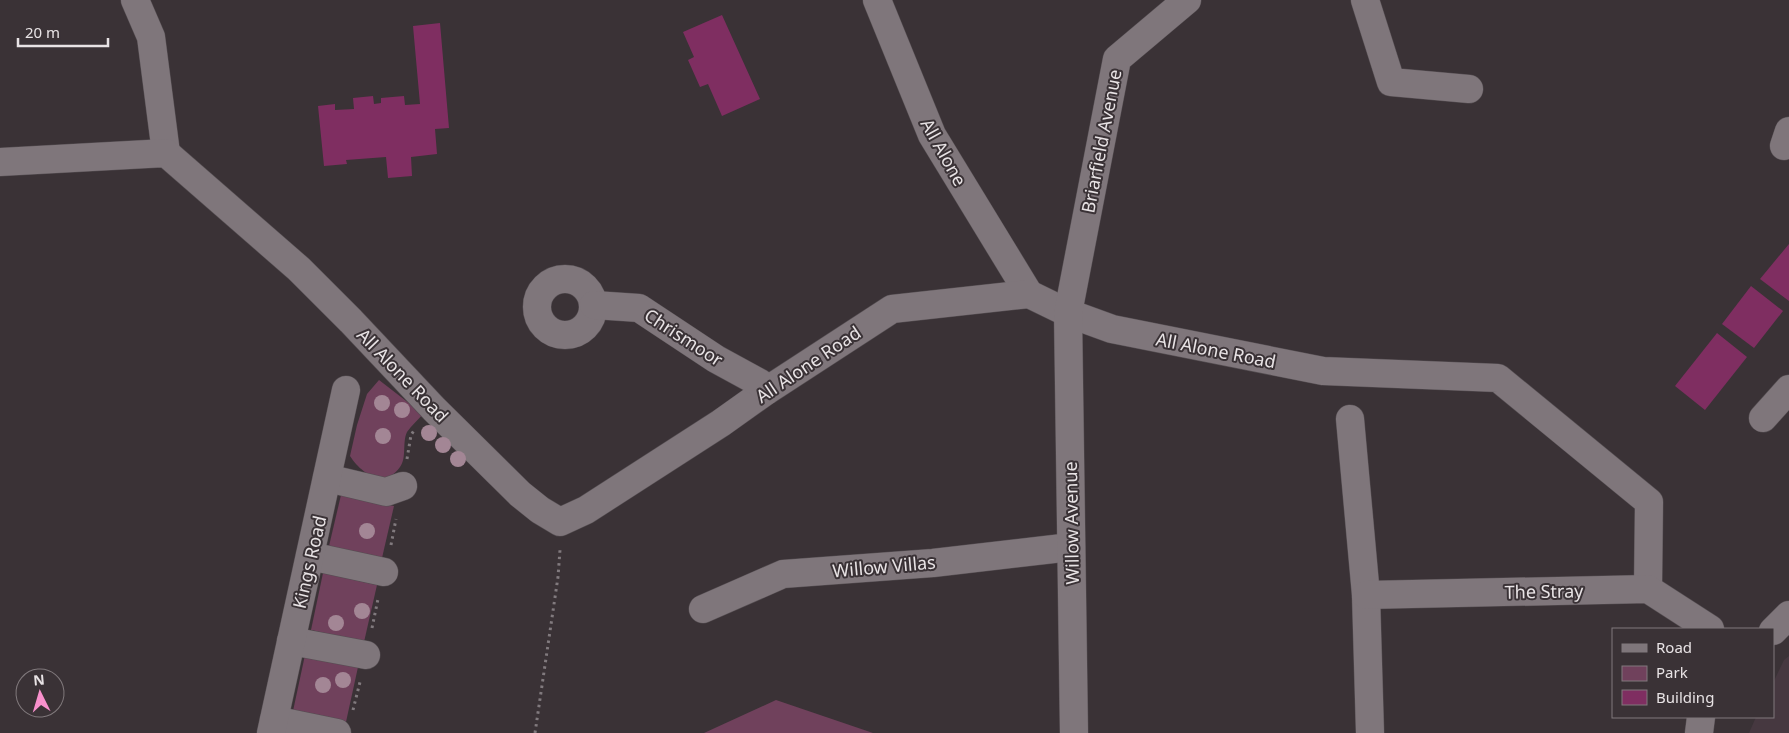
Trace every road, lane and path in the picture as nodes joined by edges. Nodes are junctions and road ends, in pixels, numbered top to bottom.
1 (135, 0) edge
2 (877, 0) edge
3 (1187, 0) edge
4 (1366, 0) edge
5 (1469, 89) dead end
6 (166, 153) junction
7 (0, 162) edge
8 (1030, 294) junction
9 (594, 305) dead end
10 (1068, 313) junction
11 (1789, 389) edge
12 (346, 390) dead end
13 (766, 391) junction
14 (1763, 418) dead end
15 (1350, 419) dead end
16 (327, 478) junction
17 (403, 486) dead end
18 (397, 514) dead end
19 (560, 522) junction
20 (1071, 547) junction
21 (310, 556) junction
22 (384, 572) junction
23 (1648, 589) junction
24 (1366, 594) junction
25 (703, 609) dead end
26 (1789, 615) edge
27 (1708, 628) edge
28 (1774, 630) edge
29 (291, 641) junction
30 (366, 656) junction
31 (1701, 718) edge
32 (345, 723) edge
33 (272, 726) edge
34 (535, 733) edge
35 (1074, 733) edge
36 (1370, 733) edge
37 (1699, 733) edge

1 - 6 street
2 - 8 street, All Alone
3 - 10 street, Briarfield Avenue
4 - 5 street
6 - 7 street
6 - 19 street, All Alone Road
8 - 10 street, All Alone Road
8 - 13 street, All Alone Road
9 - 13 street, Chrismoor
10 - 20 street, Willow Avenue
10 - 23 street, All Alone Road
11 - 14 street
12 - 16 street, Kings Road
13 - 19 street, All Alone Road
15 - 24 street
16 - 17 street
16 - 21 street, Kings Road
18 - 22 path
19 - 34 path
20 - 25 street, Willow Villas
20 - 35 street, Willow Avenue
21 - 22 street
21 - 29 street, Kings Road
22 - 30 path
23 - 24 street, The Stray
23 - 27 street
24 - 36 street
26 - 28 street
29 - 30 street
29 - 33 street, Kings Road
30 - 32 path
31 - 37 street
32 - 33 street

